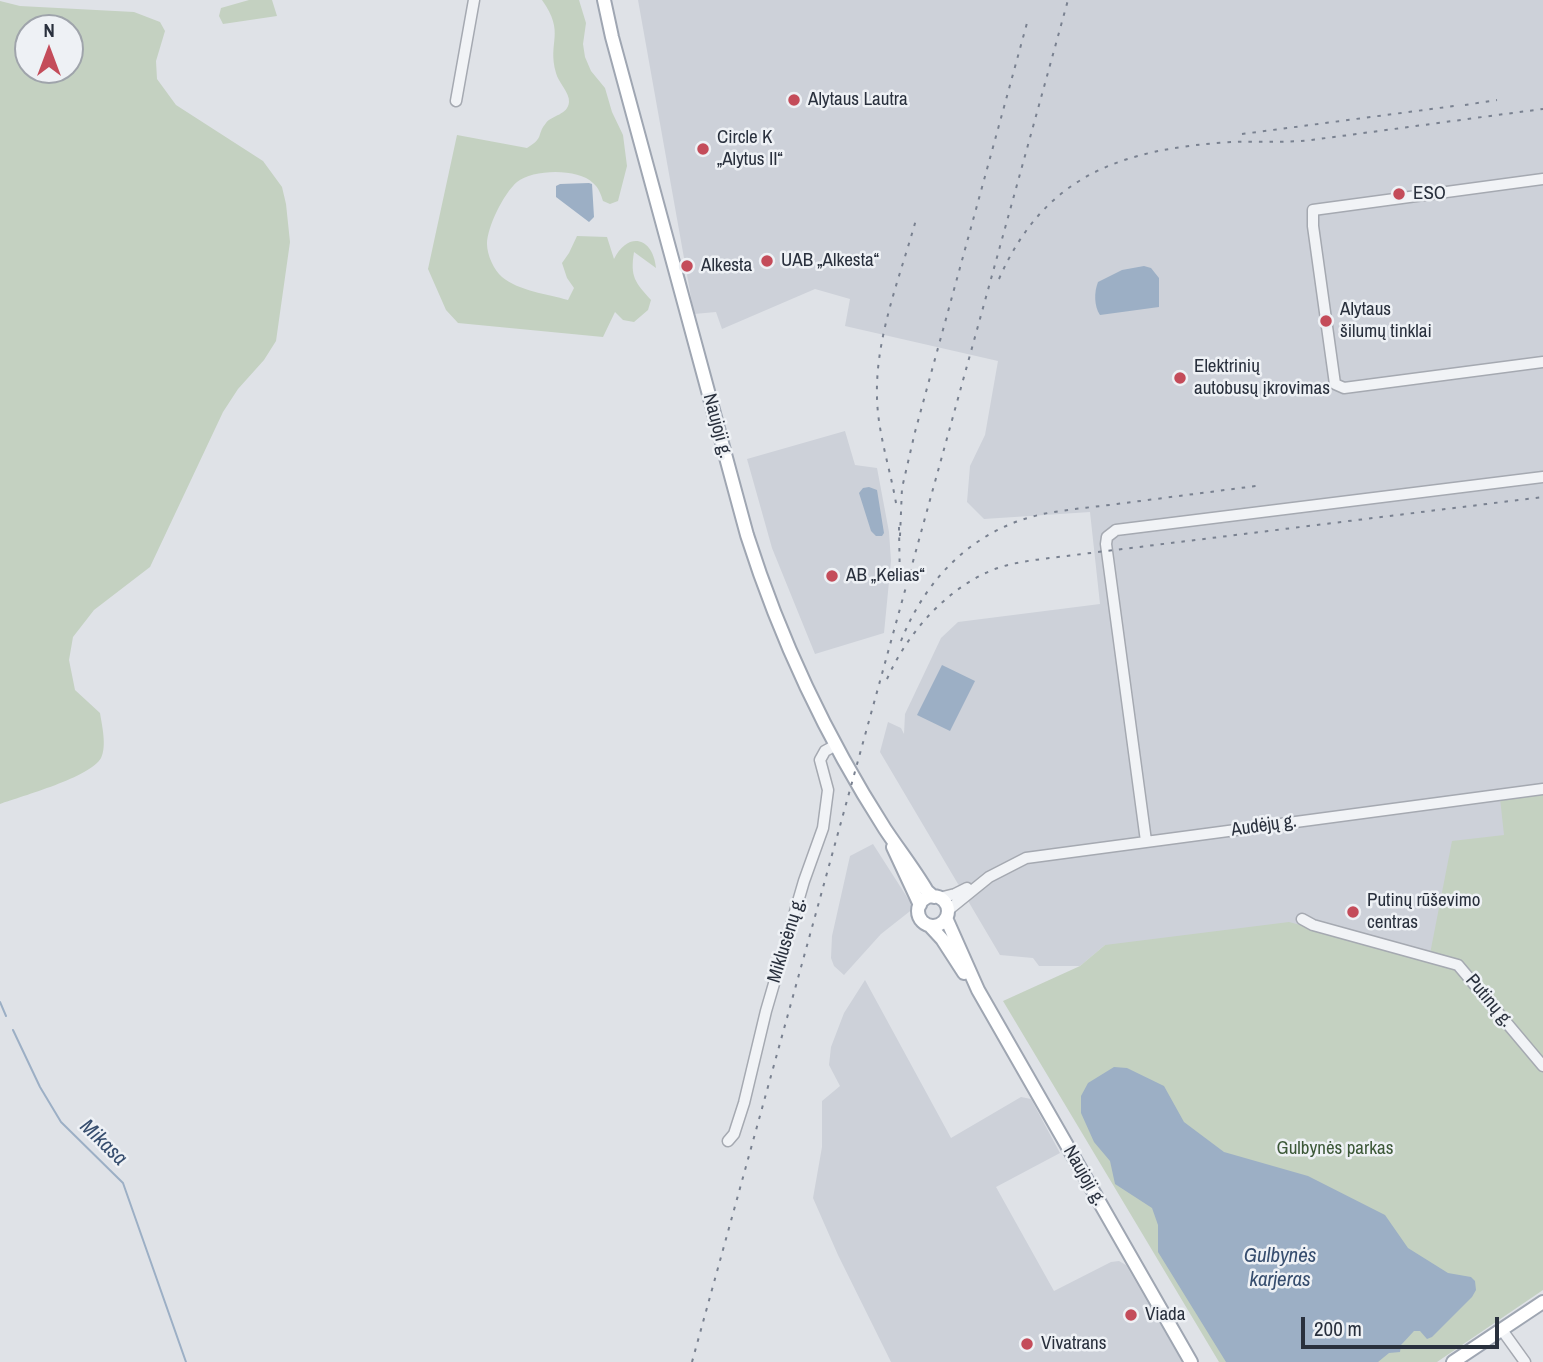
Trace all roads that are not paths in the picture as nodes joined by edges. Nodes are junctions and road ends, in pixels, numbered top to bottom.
1 (474, 0) edge
2 (604, 0) edge
3 (456, 101) dead end
4 (1543, 179) edge
5 (1543, 362) edge
6 (1543, 477) edge
7 (836, 745) junction
8 (1543, 789) edge
9 (887, 831) junction
10 (1146, 841) junction
11 (989, 877) junction
12 (937, 897) junction
13 (920, 905) junction
14 (947, 914) junction
15 (1302, 919) dead end
16 (930, 926) junction
17 (978, 990) junction
18 (1543, 1066) edge
19 (728, 1141) dead end
20 (1543, 1302) edge
21 (1502, 1330) junction
22 (1191, 1362) edge
23 (1453, 1362) edge
24 (1525, 1362) edge

1 - 3 street
2 - 7 main road, Naujoji g.
4 - 5 street
6 - 10 street
7 - 9 main road, Naujoji g.
7 - 19 street, Miklusėnų g.
8 - 10 street, Audėjų g.
9 - 12 main road, Naujoji g.
9 - 13 main road, Naujoji g.
10 - 11 street, Audėjų g.
11 - 12 street, Audėjų g.
11 - 14 street, Audėjų g.
12 - 13 main road
12 - 14 main road
13 - 16 main road
14 - 16 main road
14 - 17 main road, Naujoji g.
15 - 18 street, Putinų g.
16 - 17 main road, Naujoji g.
17 - 22 main road, Naujoji g.
20 - 21 main road
21 - 23 main road
21 - 24 street

